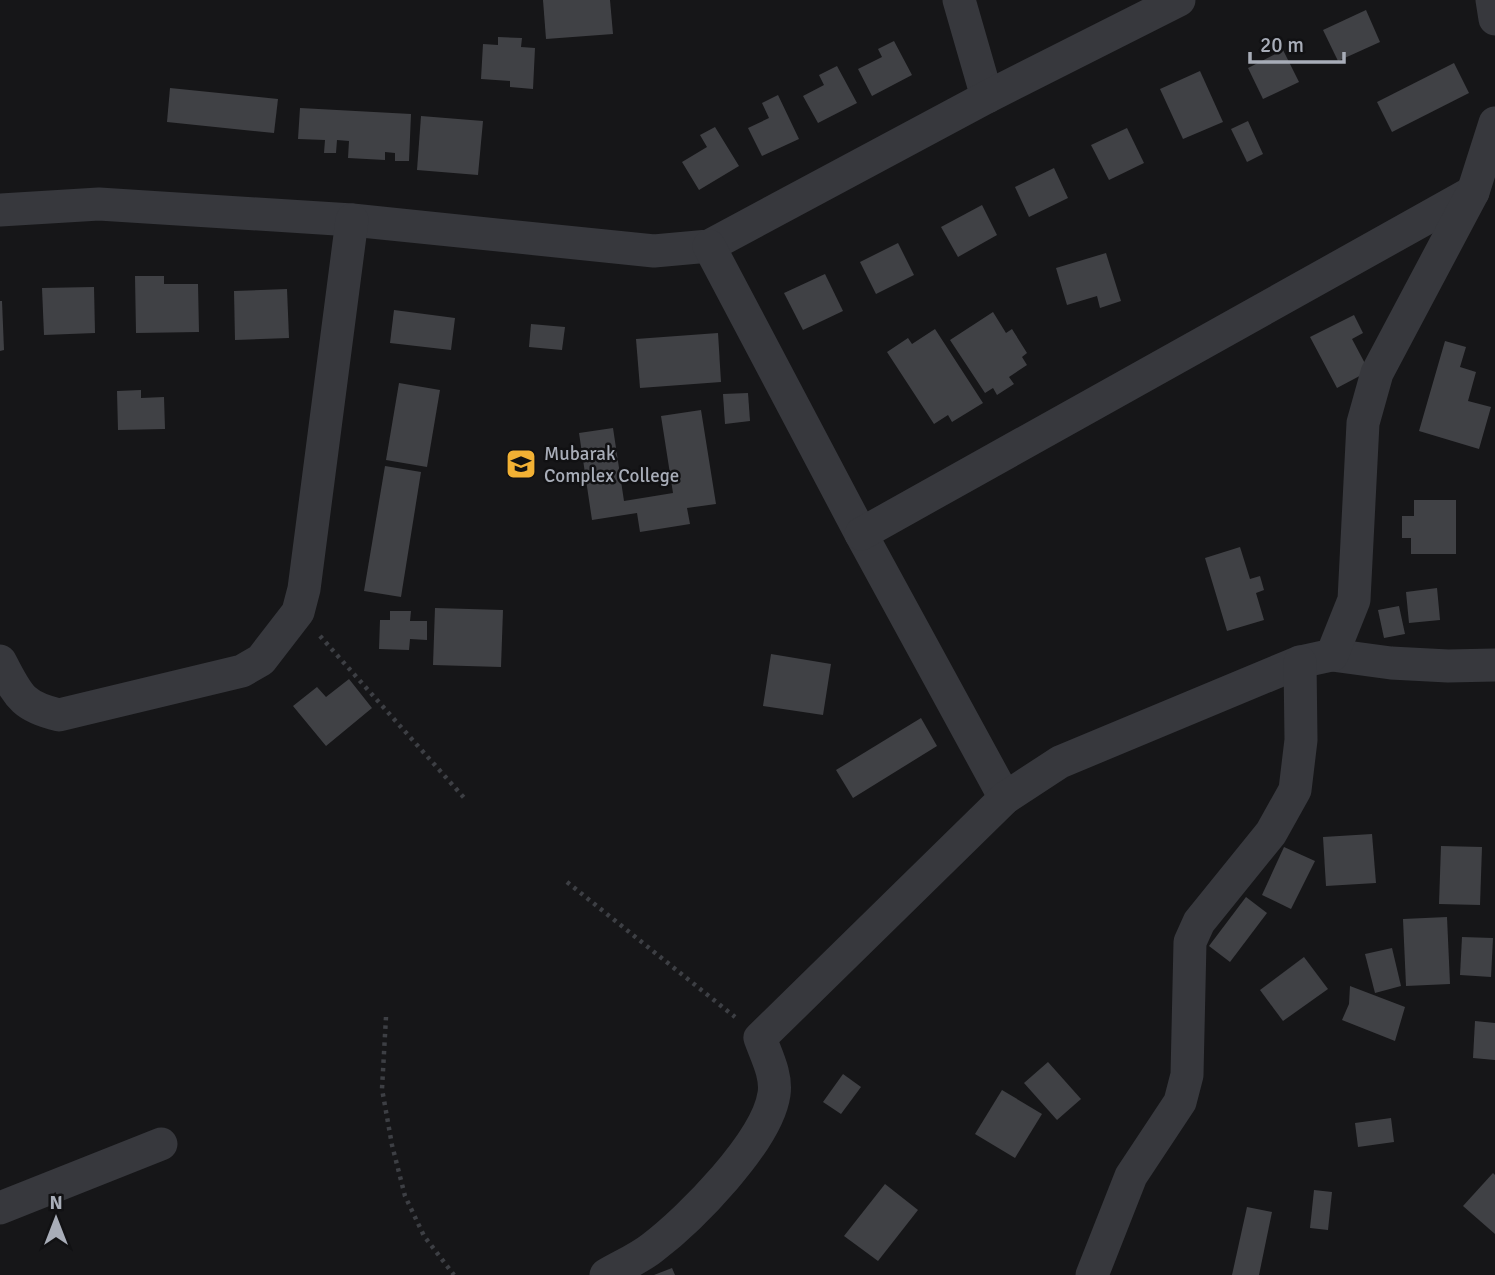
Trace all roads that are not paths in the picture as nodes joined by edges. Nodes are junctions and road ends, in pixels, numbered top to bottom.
1 (960, 0) edge
2 (1180, 0) edge
3 (1492, 0) edge
4 (1495, 19) edge
5 (987, 97) junction
6 (1495, 123) edge
7 (1473, 192) junction
8 (0, 210) edge
9 (352, 220) junction
10 (709, 246) junction
11 (861, 534) junction
12 (1316, 658) junction
13 (0, 662) edge
14 (1495, 665) edge
15 (1004, 798) junction
16 (161, 1144) dead end
17 (0, 1208) edge
18 (606, 1275) edge
19 (1092, 1275) edge

1 - 5 street
2 - 5 street
3 - 4 street
5 - 10 street
6 - 7 street
7 - 11 street
7 - 12 street
8 - 9 street
9 - 10 street
9 - 13 street
10 - 11 street
11 - 15 street
12 - 14 street
12 - 15 street
12 - 19 street
15 - 18 street
16 - 17 street

